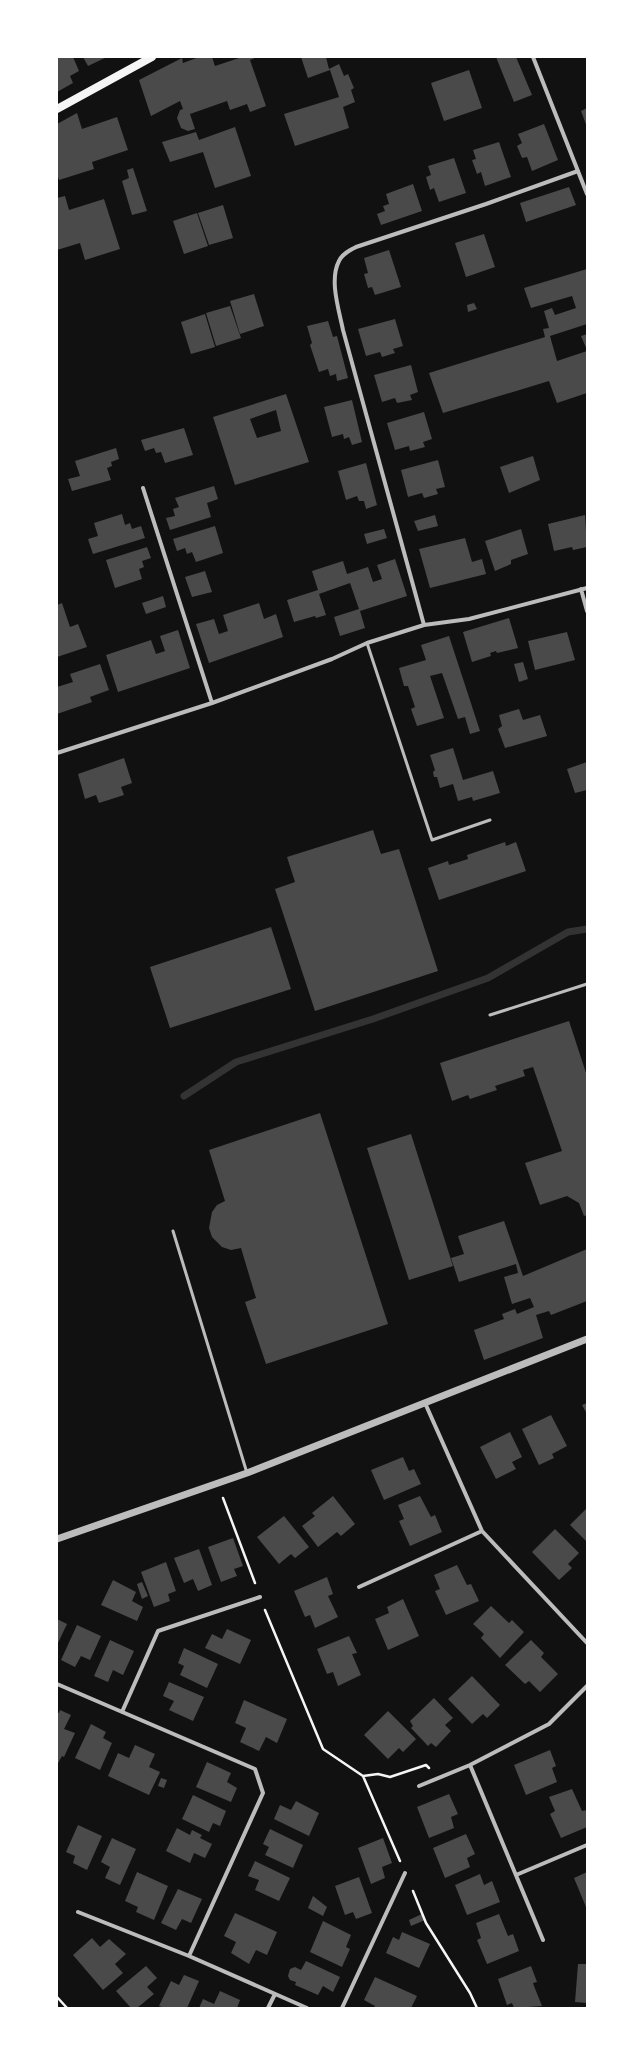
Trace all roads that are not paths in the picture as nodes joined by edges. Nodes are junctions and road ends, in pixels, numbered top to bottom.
1 (152, 57) edge
2 (533, 57) edge
3 (57, 109) edge
4 (578, 171) junction
5 (587, 194) edge
6 (143, 488) dead end
7 (587, 588) edge
8 (580, 589) junction
9 (587, 612) edge
10 (424, 625) junction
11 (367, 643) junction
12 (212, 703) junction
13 (57, 753) edge
14 (490, 820) dead end
15 (587, 984) edge
16 (490, 1015) dead end
17 (173, 1231) dead end
18 (587, 1339) edge
19 (425, 1403) junction
20 (247, 1473) junction
21 (482, 1530) junction
22 (57, 1539) edge
23 (359, 1586) dead end
24 (260, 1597) road end
25 (587, 1643) edge
26 (57, 1684) edge
27 (587, 1686) edge
28 (122, 1712) junction
29 (470, 1765) junction
30 (418, 1786) dead end
31 (587, 1845) edge
32 (405, 1873) road end
33 (516, 1875) junction
34 (78, 1912) dead end
35 (543, 1940) dead end
36 (189, 1956) junction
37 (275, 1994) junction
38 (268, 2008) edge
39 (308, 2008) edge
40 (342, 2008) edge

1 - 3 main road
2 - 4 street
4 - 5 street
4 - 10 street
6 - 12 street
7 - 8 street
8 - 9 street
8 - 10 street
10 - 11 street
11 - 12 street
11 - 14 lane
12 - 13 street
15 - 16 lane
17 - 20 lane
18 - 19 street
19 - 20 street
19 - 21 street
20 - 22 street
21 - 23 street
21 - 25 street
24 - 28 street
26 - 28 street
27 - 29 street
28 - 36 street
29 - 30 street
29 - 33 street
31 - 33 street
32 - 40 street
33 - 35 street
34 - 36 street
36 - 37 street
37 - 38 street
37 - 39 street

